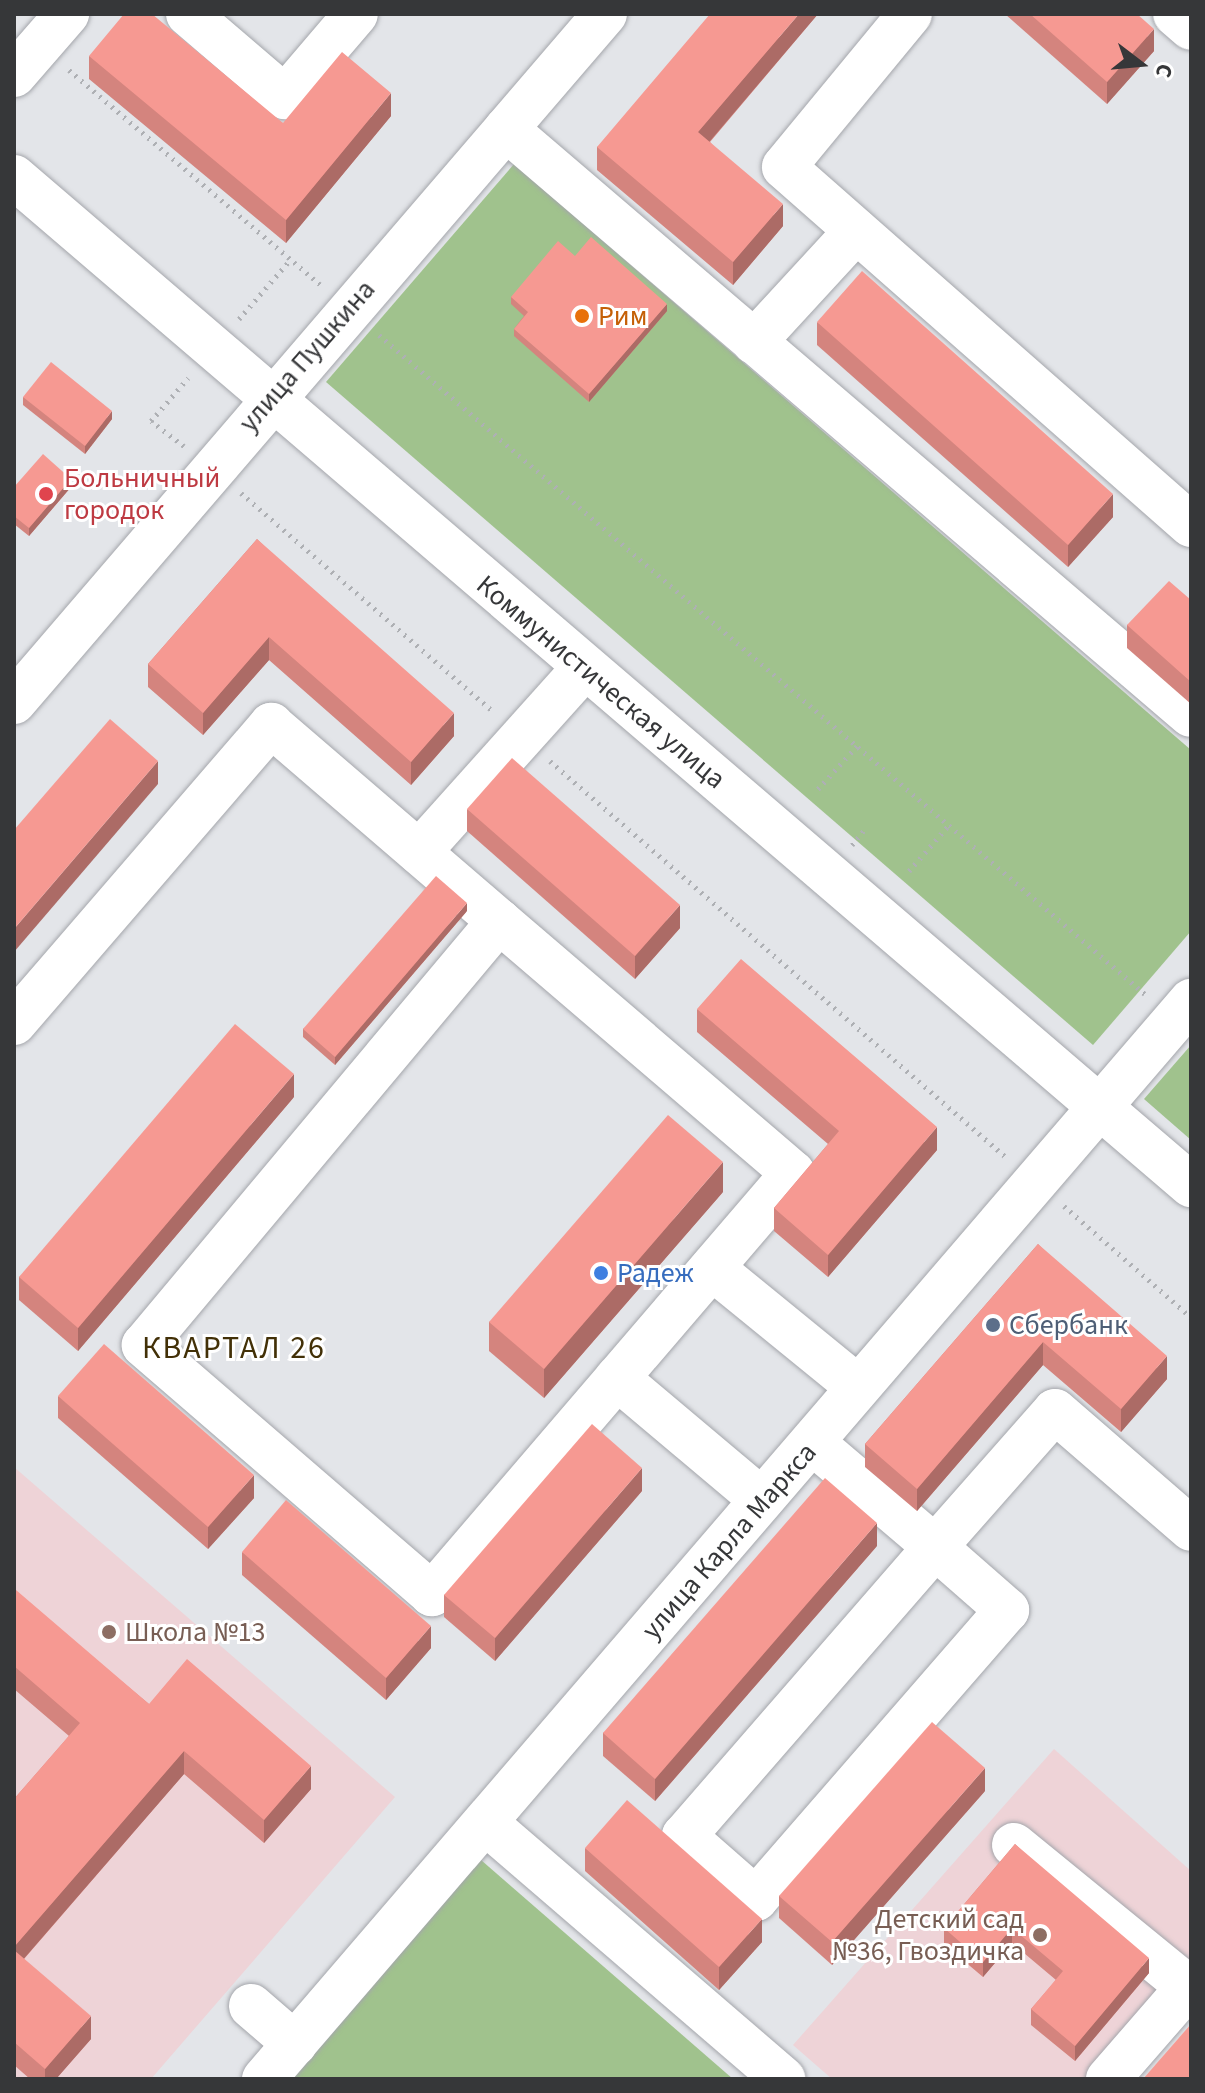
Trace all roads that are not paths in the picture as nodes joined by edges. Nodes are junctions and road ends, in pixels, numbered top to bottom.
1 (188, 14) edge
2 (356, 14) edge
3 (605, 14) edge
4 (910, 14) edge
5 (1175, 14) edge
6 (1191, 28) edge
7 (506, 129) junction
8 (14, 177) edge
9 (856, 231) junction
10 (754, 342) junction
11 (268, 400) junction
12 (1191, 525) edge
13 (584, 668) junction
14 (14, 702) edge
15 (1191, 715) edge
16 (419, 852) junction
17 (499, 921) junction
18 (1183, 1010) edge
19 (14, 1023) edge
20 (1100, 1106) junction
21 (1191, 1185) edge
22 (712, 1268) junction
23 (617, 1378) junction
24 (858, 1387) junction
25 (813, 1443) junction
26 (762, 1500) junction
27 (1191, 1529) edge
28 (935, 1547) junction
29 (487, 1824) junction
30 (1014, 1845) edge
31 (251, 2006) dead end
32 (295, 2044) junction
33 (264, 2079) edge
34 (783, 2079) edge
35 (1108, 2079) edge

1 - 2 street
3 - 7 street, улица Пушкина
4 - 9 street
5 - 6 street
7 - 10 street
7 - 11 street, улица Пушкина
8 - 11 street, Коммунистическая улица
9 - 10 street
9 - 12 street
10 - 15 street
11 - 13 street, Коммунистическая улица
11 - 14 street, улица Пушкина
13 - 16 street
13 - 20 street, Коммунистическая улица
16 - 17 street
16 - 19 street
17 - 22 street
17 - 23 street
18 - 20 street, улица Карла Маркса
20 - 21 street, Коммунистическая улица
20 - 24 street, улица Карла Маркса
22 - 23 street
22 - 24 street
23 - 26 street
24 - 25 street, улица Карла Маркса
25 - 26 street, улица Карла Маркса
25 - 28 street
26 - 29 street, улица Карла Маркса
27 - 28 street
28 - 28 street
29 - 32 street, улица Карла Маркса
29 - 34 street
30 - 35 street
31 - 32 street
32 - 33 street, улица Карла Маркса

